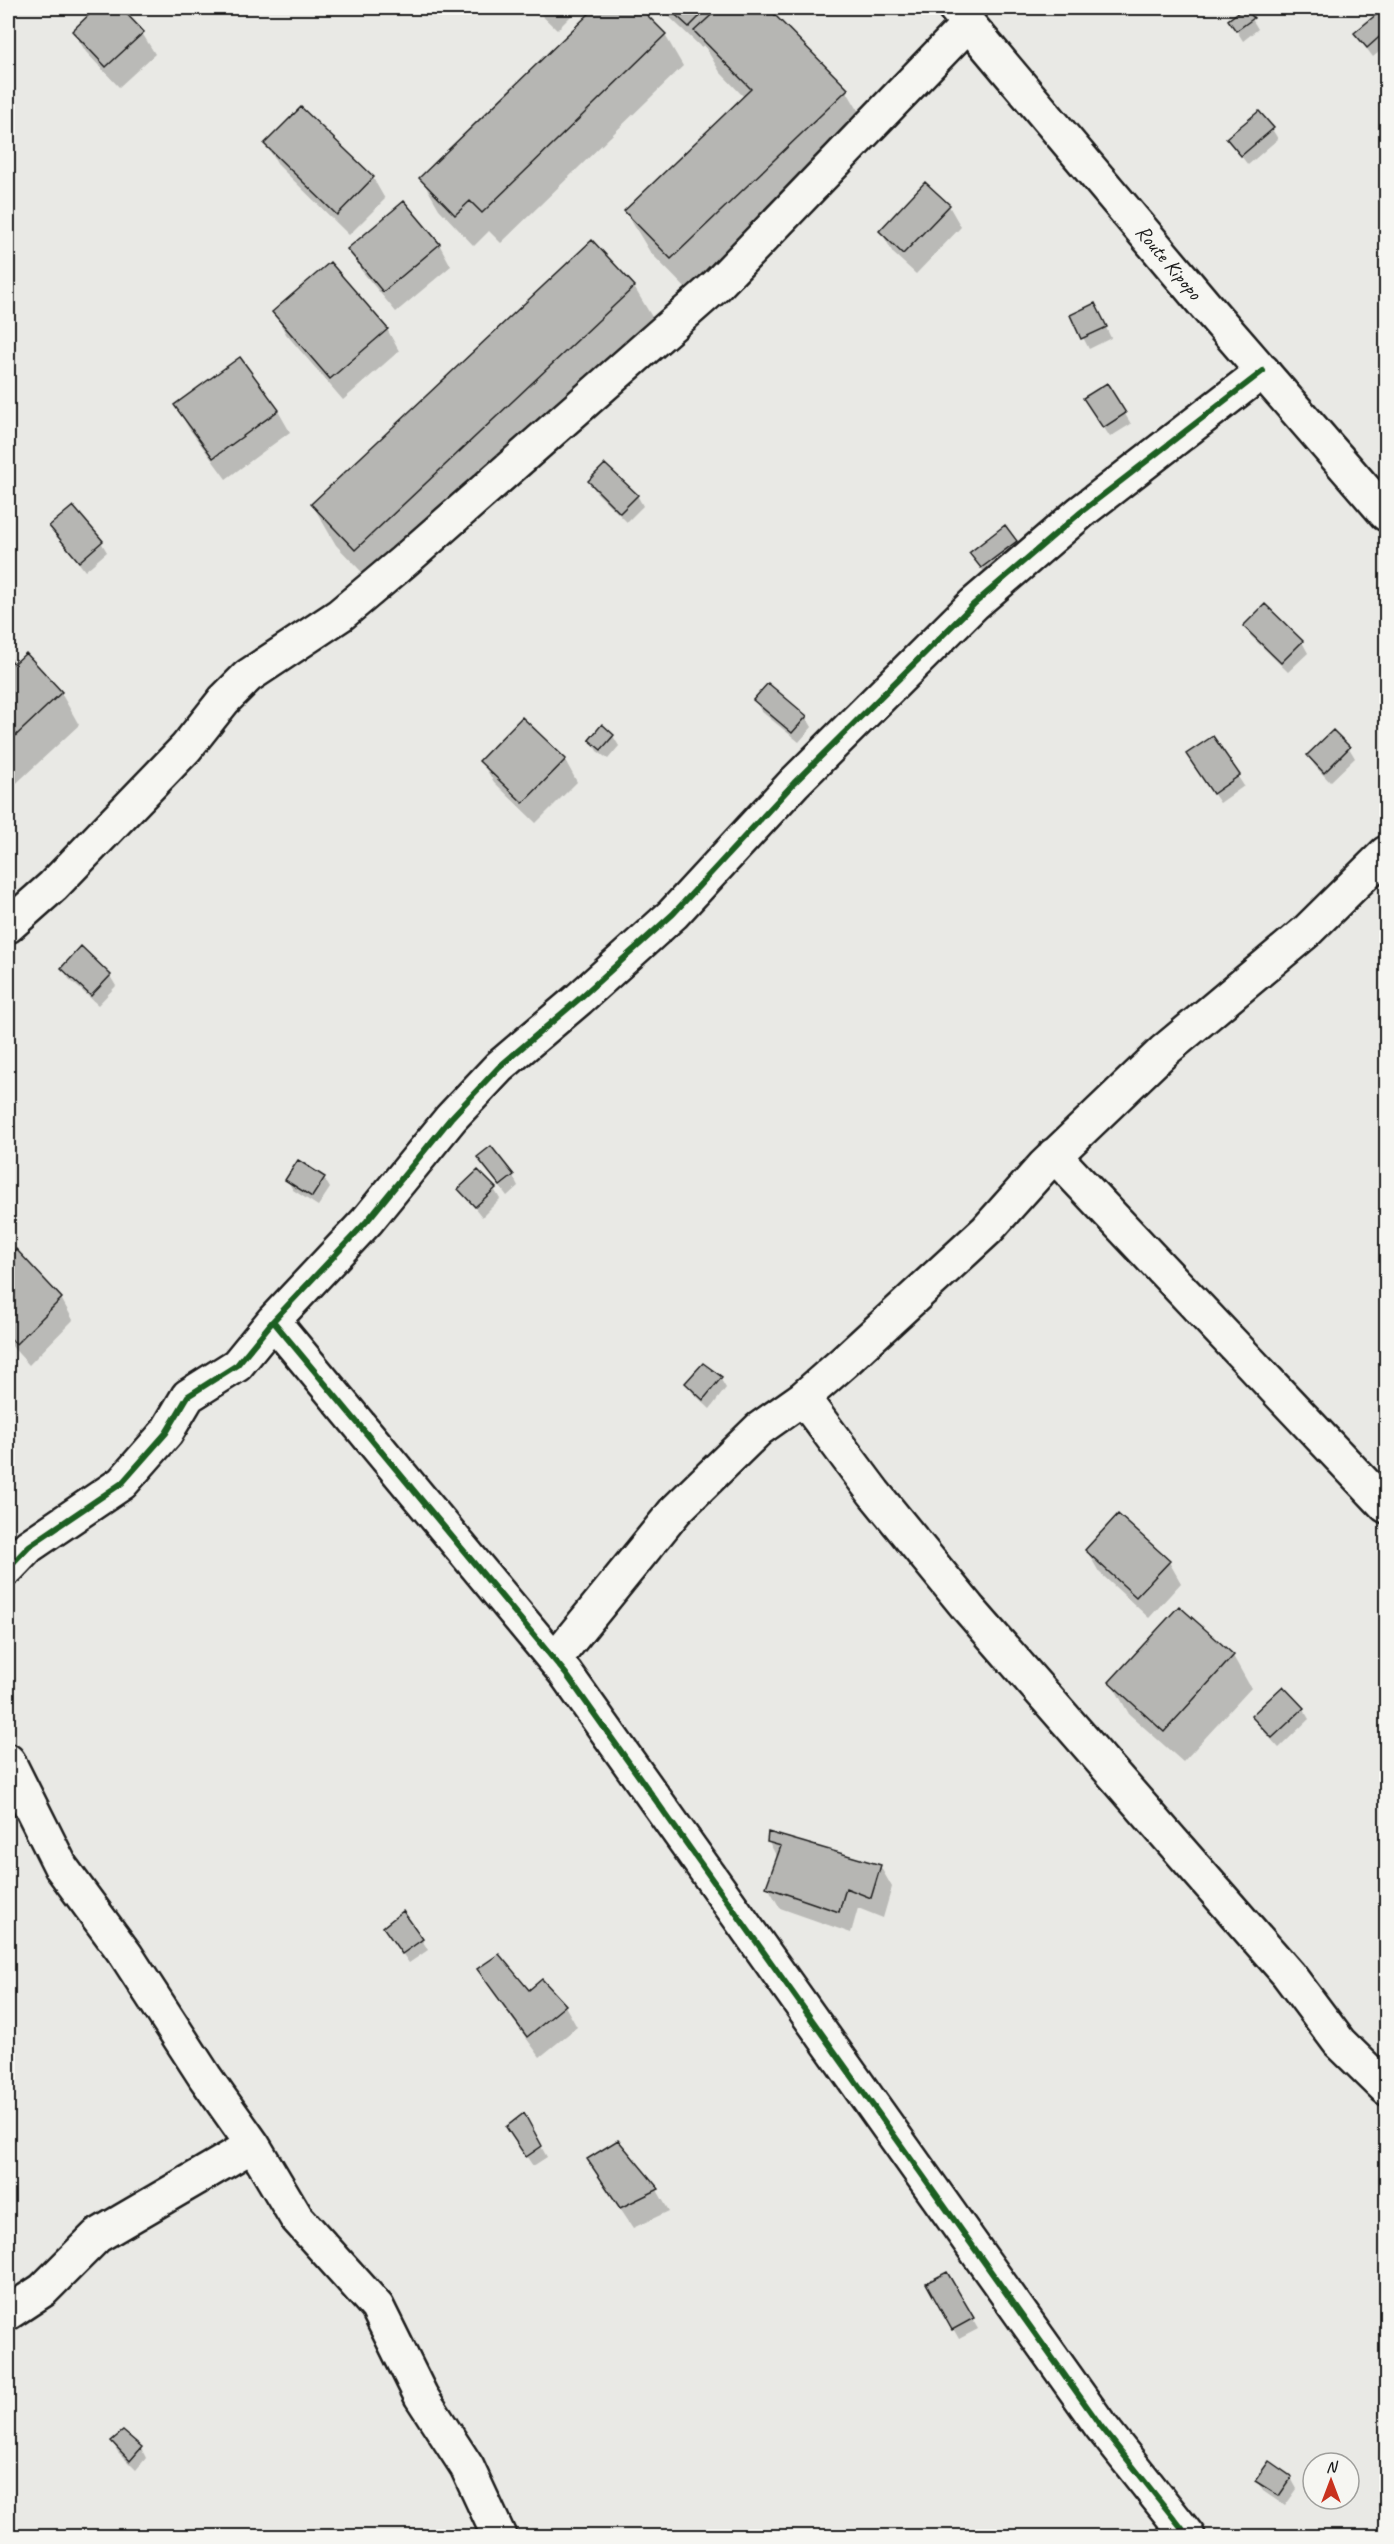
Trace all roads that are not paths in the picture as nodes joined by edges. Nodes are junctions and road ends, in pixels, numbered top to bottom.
1 (962, 16) edge
2 (1263, 371) junction
3 (1386, 514) edge
4 (1386, 854) edge
5 (8, 926) edge
6 (1054, 1155) junction
7 (273, 1321) junction
8 (803, 1398) junction
9 (1386, 1506) edge
10 (8, 1568) edge
11 (555, 1659) junction
12 (8, 1761) edge
13 (1386, 2088) edge
14 (253, 2145) junction
15 (8, 2313) edge
16 (499, 2536) edge
17 (1188, 2536) edge

1 - 2 street, Route Kipopo
1 - 5 street
2 - 3 street, Route Kipopo
2 - 7 street
4 - 6 street
6 - 8 street
6 - 9 street
7 - 10 street
7 - 11 street
8 - 11 street
8 - 13 street
11 - 17 street
12 - 14 street
14 - 15 street
14 - 16 street

